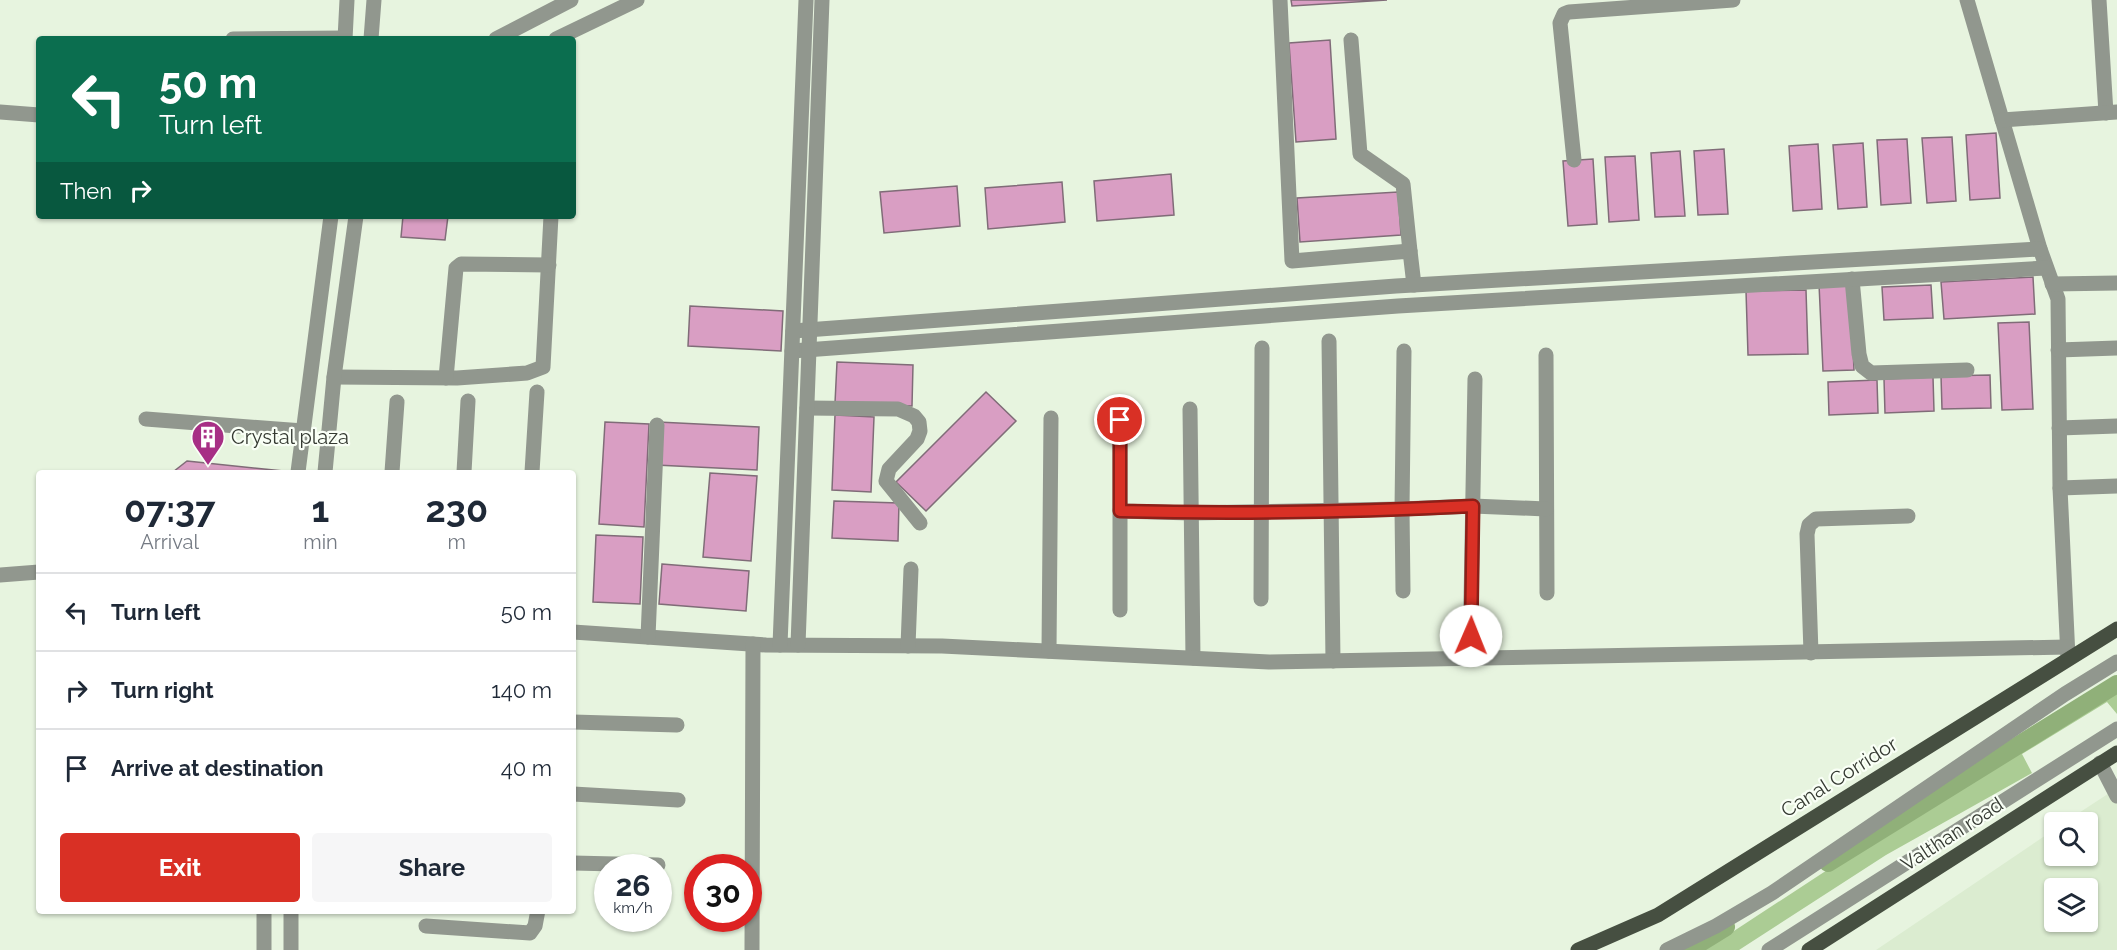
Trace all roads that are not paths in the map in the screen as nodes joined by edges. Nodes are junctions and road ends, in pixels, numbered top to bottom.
1 (347, 0) edge
2 (374, 0) edge
3 (571, 0) edge
4 (637, 0) edge
5 (806, 0) edge
6 (822, 0) edge
7 (1280, 0) edge
8 (1733, 0) edge
9 (1966, 0) edge
10 (2099, 0) edge
11 (345, 36) edge
12 (371, 36) edge
13 (502, 36) edge
14 (562, 36) edge
15 (1351, 40) dead end
16 (0, 112) edge
17 (2112, 112) edge
18 (36, 115) edge
19 (2002, 120) junction
20 (1574, 160) dead end
21 (331, 219) edge
22 (356, 219) edge
23 (551, 219) edge
24 (2040, 249) junction
25 (1410, 251) junction
26 (549, 265) junction
27 (2046, 268) junction
28 (1852, 279) junction
29 (2117, 283) edge
30 (2052, 284) junction
31 (1414, 285) junction
32 (810, 330) junction
33 (793, 331) junction
34 (1329, 341) dead end
35 (1262, 348) dead end
36 (2117, 348) edge
37 (810, 350) junction
38 (2058, 350) junction
39 (792, 351) junction
40 (1404, 351) dead end
41 (1546, 354) dead end
42 (1967, 369) dead end
43 (334, 377) junction
44 (446, 378) junction
45 (1475, 379) dead end
46 (537, 392) dead end
47 (468, 401) dead end
48 (397, 402) dead end
49 (807, 408) junction
50 (1190, 408) dead end
51 (1051, 418) dead end
52 (146, 419) dead end
53 (1120, 420) dead end
54 (657, 425) dead end
55 (2117, 426) edge
56 (2059, 428) junction
57 (303, 431) junction
58 (298, 470) edge
59 (325, 470) edge
60 (392, 470) edge
61 (464, 470) edge
62 (532, 470) edge
63 (2117, 486) edge
64 (2060, 488) junction
65 (1473, 506) junction
66 (1402, 509) junction
67 (1546, 509) junction
68 (1331, 510) junction
69 (1120, 511) junction
70 (1260, 512) junction
71 (1191, 513) junction
72 (1908, 516) dead end
73 (920, 523) dead end
74 (910, 569) dead end
75 (36, 572) edge
76 (0, 575) edge
77 (1403, 591) dead end
78 (1547, 593) dead end
79 (1261, 599) dead end
80 (1120, 610) dead end
81 (2117, 629) edge
82 (576, 632) edge
83 (648, 637) junction
84 (753, 644) junction
85 (780, 645) junction
86 (798, 645) junction
87 (908, 646) junction
88 (1049, 651) junction
89 (1811, 653) junction
90 (2067, 653) junction
91 (1193, 658) junction
92 (1470, 658) junction
93 (1333, 661) junction
94 (2117, 662) edge
95 (576, 722) edge
96 (677, 725) dead end
97 (2117, 729) edge
98 (2117, 753) edge
99 (2100, 764) junction
100 (576, 794) edge
101 (2117, 796) edge
102 (678, 800) dead end
103 (576, 863) edge
104 (594, 863) edge
105 (264, 914) edge
106 (291, 914) edge
107 (538, 914) edge
108 (426, 926) dead end
109 (264, 950) edge
110 (291, 950) edge
111 (752, 950) edge
112 (1578, 950) edge
113 (1667, 950) edge
114 (1769, 950) edge
115 (1809, 950) edge

1 - 11 street
2 - 12 street
3 - 13 street
4 - 14 street
5 - 33 street
6 - 32 street
7 - 25 street
8 - 20 street
9 - 19 street
10 - 17 street
15 - 25 street
16 - 18 street
17 - 19 street
19 - 24 street
21 - 57 street
22 - 43 street
23 - 26 street
24 - 27 street
24 - 31 street
25 - 31 street
26 - 44 street
26 - 44 street
27 - 28 street
27 - 30 street
28 - 37 street
28 - 42 street
29 - 30 street
30 - 38 street
31 - 32 street
32 - 33 street
32 - 37 street
33 - 39 street
34 - 68 street
35 - 70 street
36 - 38 street
37 - 39 street
37 - 49 street
38 - 56 street
39 - 85 street
40 - 66 street
41 - 67 street
43 - 44 street
43 - 59 street
45 - 65 street
46 - 62 street
47 - 61 street
48 - 60 street
49 - 73 street
49 - 86 street
50 - 71 street
51 - 88 street
52 - 57 street
53 - 69 street
54 - 83 street
55 - 56 street
56 - 64 street
57 - 58 street
63 - 64 street
64 - 90 street
65 - 66 street
65 - 67 street
65 - 92 street
66 - 68 street
66 - 77 street
67 - 78 street
68 - 70 street
68 - 93 street
69 - 71 street
69 - 80 street
70 - 71 street
70 - 79 street
71 - 91 street
72 - 89 street
74 - 87 street
75 - 76 street
81 - 90 main road, Canal Corridor
82 - 83 street
83 - 84 street
84 - 85 street
84 - 111 street
85 - 86 street
86 - 87 street
87 - 88 street
88 - 91 street
89 - 90 street
89 - 92 street
90 - 112 main road, Canal Corridor
91 - 93 street
92 - 93 street
94 - 113 street
95 - 96 street
97 - 114 street
98 - 99 main road, Valthan road
99 - 101 street
99 - 115 main road, Valthan road
100 - 102 street
103 - 104 street
105 - 109 street
106 - 110 street
107 - 108 street

